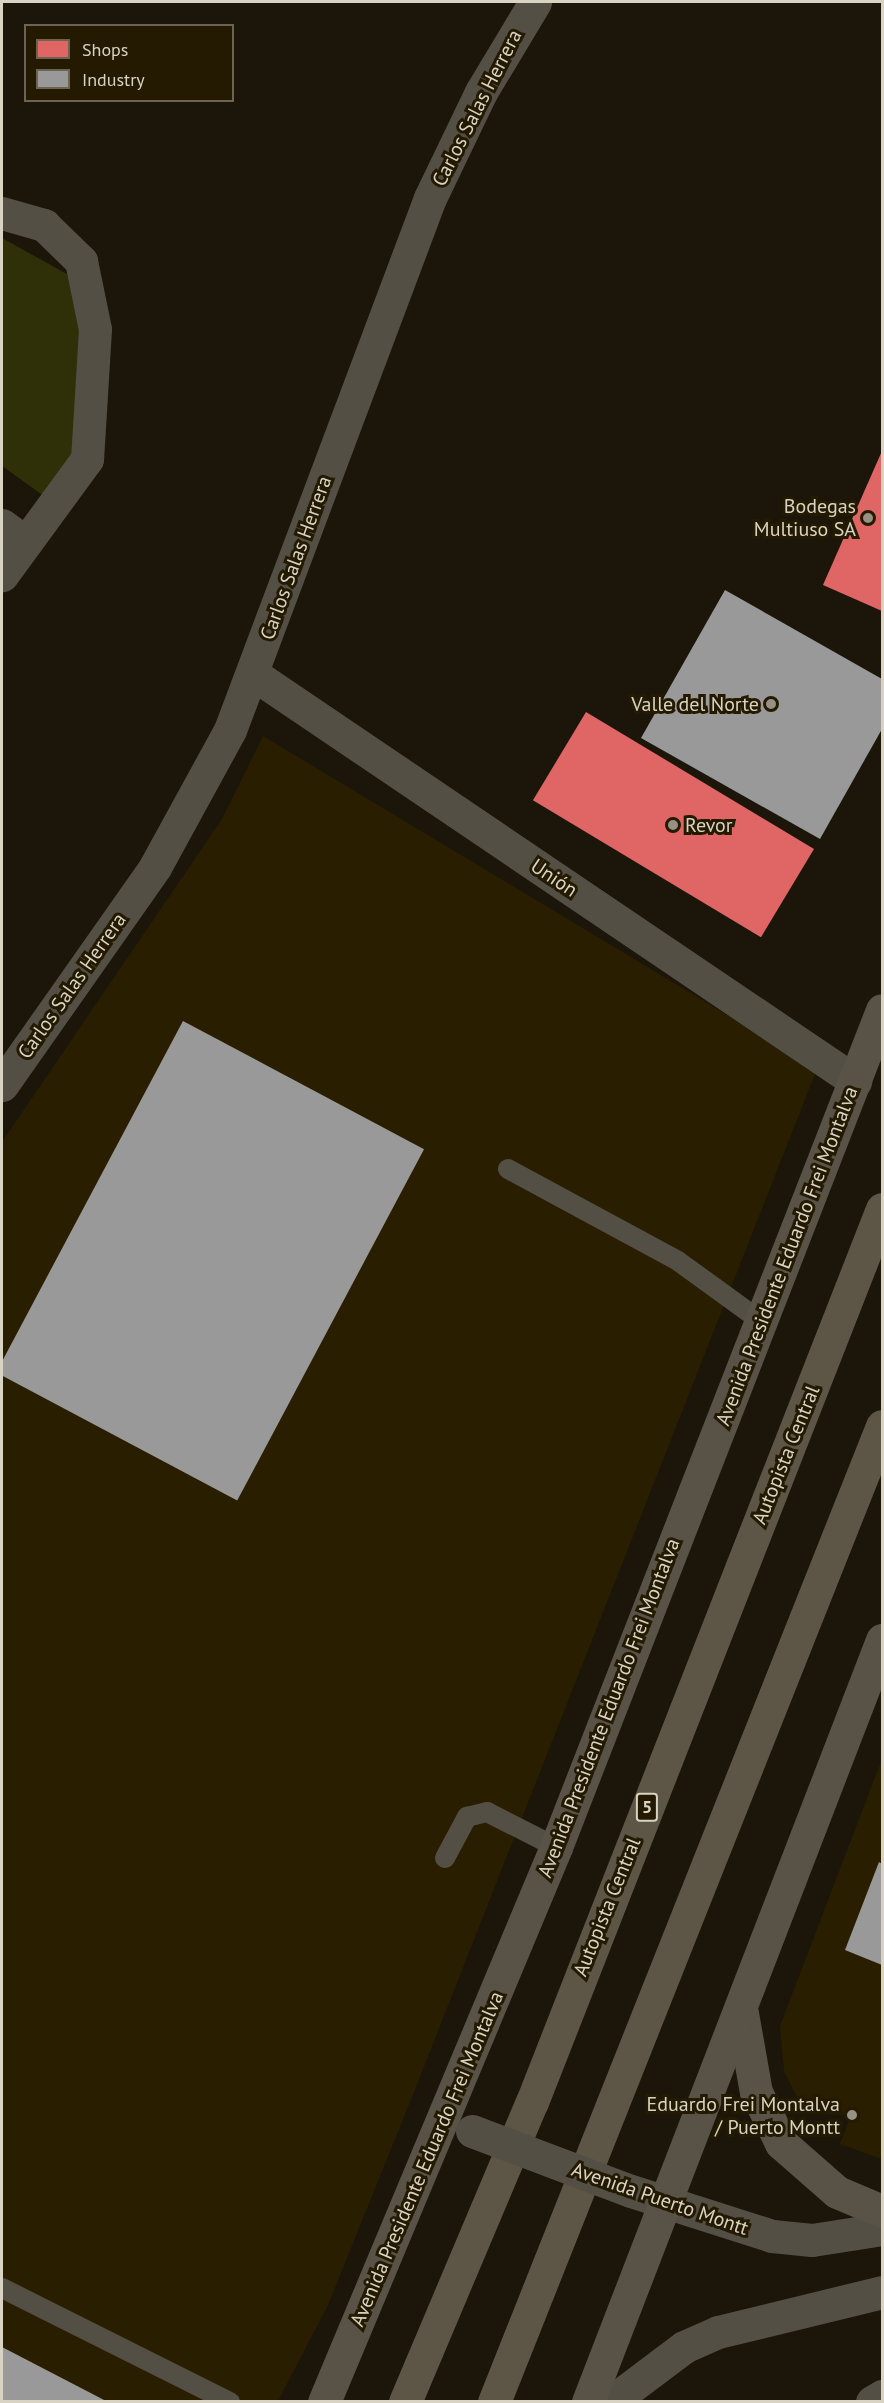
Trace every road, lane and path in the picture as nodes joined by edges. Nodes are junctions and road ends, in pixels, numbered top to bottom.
1 (536, 2) edge
2 (2, 213) edge
3 (13, 534) edge
4 (2, 575) edge
5 (253, 675) junction
6 (882, 1010) edge
7 (855, 1081) junction
8 (2, 1085) edge
9 (508, 1169) dead end
10 (882, 1209) edge
11 (761, 1321) junction
12 (882, 1426) edge
13 (882, 1640) edge
14 (556, 1847) junction
15 (445, 1858) dead end
16 (741, 2005) junction
17 (458, 2125) junction
18 (666, 2204) junction
19 (882, 2211) edge
20 (882, 2229) edge
21 (2, 2288) edge
22 (882, 2292) edge
23 (882, 2396) edge
24 (230, 2402) edge
25 (324, 2402) edge
26 (405, 2402) edge
27 (494, 2402) edge
28 (588, 2402) edge
29 (611, 2402) edge
30 (872, 2402) edge

1 - 5 street, Carlos Salas Herrera
2 - 3 street
3 - 4 street
5 - 7 street, Unión
5 - 8 street, Carlos Salas Herrera
6 - 7 main road, Avenida Presidente Eduardo Frei Montalva
7 - 11 main road, Avenida Presidente Eduardo Frei Montalva
9 - 11 lane
10 - 26 highway, Autopista Central / 5
11 - 14 main road, Avenida Presidente Eduardo Frei Montalva
12 - 27 highway
13 - 16 main road
14 - 15 lane
14 - 17 main road, Avenida Presidente Eduardo Frei Montalva
16 - 18 main road
16 - 19 main road
17 - 18 street, Avenida Puerto Montt, bridge
17 - 25 main road, Avenida Presidente Eduardo Frei Montalva
18 - 20 street, Avenida Puerto Montt
18 - 28 main road
21 - 24 lane
22 - 29 street
23 - 30 street

